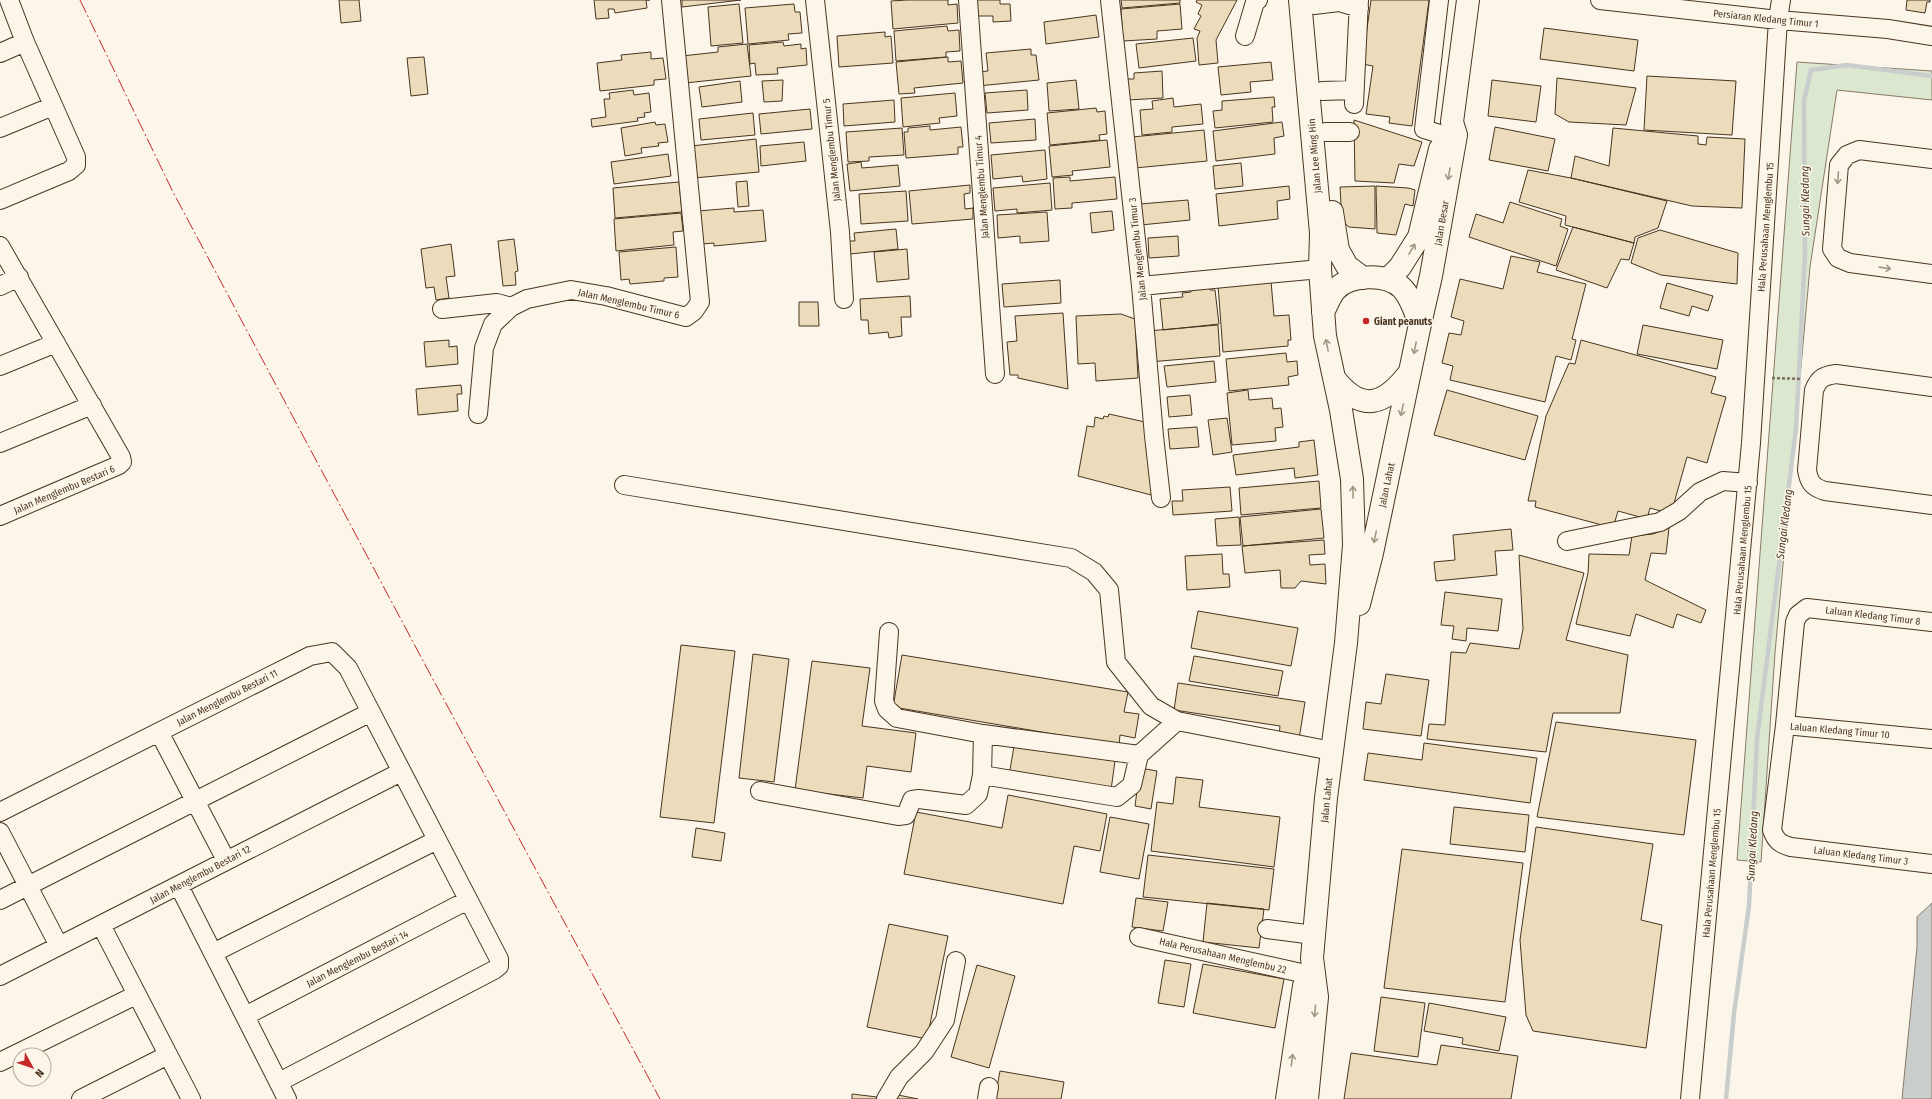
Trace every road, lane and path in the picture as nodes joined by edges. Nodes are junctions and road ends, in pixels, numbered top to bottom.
1 (9, 0) edge
2 (671, 0) edge
3 (815, 0) edge
4 (968, 0) edge
5 (1110, 0) edge
6 (1258, 0) edge
7 (1439, 0) edge
8 (1468, 0) edge
9 (1600, 0) edge
10 (1781, 0) edge
11 (1310, 2) edge
12 (1635, 2) edge
13 (1359, 4) edge
14 (1703, 6) edge
15 (1778, 20) junction
16 (1245, 36) dead end
17 (1932, 36) edge
18 (25, 42) junction
19 (0, 52) edge
20 (1322, 91) junction
21 (53, 106) junction
22 (0, 128) edge
23 (1447, 129) junction
24 (1325, 132) junction
25 (1350, 132) dead end
26 (1932, 159) edge
27 (0, 200) edge
28 (0, 246) edge
29 (1320, 270) junction
30 (1932, 274) edge
31 (19, 277) junction
32 (1363, 278) junction
33 (1388, 279) junction
34 (0, 286) edge
35 (1141, 286) junction
36 (844, 299) dead end
37 (511, 307) junction
38 (442, 309) dead end
39 (1323, 312) junction
40 (1420, 324) junction
41 (56, 343) junction
42 (0, 366) edge
43 (1410, 372) junction
44 (995, 374) dead end
45 (1334, 378) junction
46 (1779, 378) dead end
47 (1802, 379) dead end
48 (1932, 387) edge
49 (92, 405) junction
50 (478, 414) dead end
51 (0, 444) edge
52 (1748, 483) junction
53 (624, 485) dead end
54 (1161, 498) dead end
55 (1932, 505) edge
56 (0, 516) edge
57 (1567, 541) dead end
58 (1932, 622) edge
59 (889, 632) dead end
60 (1346, 643) junction
61 (371, 712) junction
62 (1176, 721) junction
63 (1785, 725) junction
64 (159, 732) junction
65 (983, 734) junction
66 (1932, 739) edge
67 (1332, 751) junction
68 (1139, 755) junction
69 (401, 772) junction
70 (982, 775) junction
71 (760, 791) dead end
72 (195, 801) junction
73 (0, 812) edge
74 (0, 832) edge
75 (437, 840) junction
76 (1790, 847) joint
77 (226, 860) junction
78 (1932, 864) edge
79 (28, 886) junction
80 (179, 886) junction
81 (0, 900) edge
82 (468, 900) junction
83 (101, 925) junction
84 (1268, 929) dead end
85 (1314, 935) junction
86 (1139, 937) dead end
87 (59, 946) junction
88 (213, 953) junction
89 (956, 961) dead end
90 (1309, 966) junction
91 (0, 976) edge
92 (136, 995) junction
93 (245, 1016) junction
94 (168, 1055) junction
95 (0, 1062) edge
96 (279, 1082) junction
97 (81, 1099) edge
98 (191, 1099) edge
99 (287, 1099) edge
100 (886, 1099) edge
101 (1287, 1099) edge
102 (1307, 1099) edge
103 (1690, 1099) edge

1 - 18 street
2 - 37 street, Jalan Menglembu Timur 6
3 - 36 street, Jalan Menglembu Timur 5
4 - 44 street, Jalan Menglembu Timur 4
5 - 35 street, Jalan Menglembu Timur 3
6 - 16 street
7 - 23 street
8 - 23 main road, Jalan Besar
9 - 12 street, Persiaran Kledang Timur 1
10 - 15 street, Hala Perusahaan Menglembu 15
11 - 13 street
11 - 20 main road, Jalan Lee Ming Hin
11 - 29 main road, Jalan Lee Ming Hin
12 - 14 street, Persiaran Kledang Timur 1
13 - 20 street
14 - 15 street, Persiaran Kledang Timur 1
15 - 17 street, Persiaran Kledang Timur 1
15 - 52 street, Hala Perusahaan Menglembu 15
18 - 19 street
18 - 21 street
20 - 24 main road, Jalan Lee Ming Hin
21 - 22 street
21 - 27 street
33 -> 23 main road, Jalan Besar
23 -> 40 main road, Jalan Besar
24 - 25 street
24 - 32 main road, Jalan Lee Ming Hin
26 -> 30 street
28 - 31 street
29 - 35 street
29 - 39 main road, Jalan Lee Ming Hin
31 - 34 street
31 - 41 street
32 - 33 main road
32 - 39 main road
33 - 40 main road
35 - 54 street, Jalan Menglembu Timur 3
37 - 38 street
37 - 50 street, Jalan Menglembu Timur 6
45 -> 39 main road
40 -> 43 main road
41 - 42 street
41 - 49 street
43 - 45 main road
43 -> 60 main road, Jalan Lahat
60 -> 45 main road, Jalan Lahat
46 - 47 path
48 - 55 street
49 - 51 street
49 - 56 street, Jalan Menglembu Bestari 6
52 - 57 street
52 - 103 street, Hala Perusahaan Menglembu 15
53 - 62 street
58 - 63 street, Laluan Kledang Timur 8
59 - 65 street
60 - 67 main road, Jalan Lahat
61 - 64 street, Jalan Menglembu Bestari 11
61 - 69 street, Jalan Menglembu Bestari 11
61 - 72 street
62 - 67 street
62 - 68 street
63 - 66 street, Laluan Kledang Timur 10
63 - 76 street, Laluan Kledang Timur 10
64 - 72 street
64 - 73 street, Jalan Menglembu Bestari 11
65 - 68 street
65 - 70 street
67 - 85 main road, Jalan Lahat
68 - 70 street
69 - 75 street, Jalan Menglembu Bestari 11
69 - 77 street, Jalan Menglembu Bestari 12
70 - 71 street
72 - 77 street
72 - 79 street
74 - 79 street
75 - 82 street, Jalan Menglembu Bestari 11
75 - 88 street
76 - 78 street, Laluan Kledang Timur 3
77 - 80 street, Jalan Menglembu Bestari 12
79 - 81 street
79 - 87 street
80 - 83 street, Jalan Menglembu Bestari 12
80 - 88 street
82 - 93 street, Jalan Menglembu Bestari 14
82 - 96 street, Jalan Menglembu Bestari 11
83 - 87 street, Jalan Menglembu Bestari 12
83 - 92 street
84 - 85 street
85 - 90 main road, Jalan Lahat
86 - 90 street, Hala Perusahaan Menglembu 22
87 - 91 street, Jalan Menglembu Bestari 12
88 - 93 street
89 - 100 street
101 -> 90 main road, Jalan Lahat
90 -> 102 main road, Jalan Lahat
92 - 94 street
92 - 95 street
93 - 96 street
94 - 97 street
94 - 98 street
96 - 99 street

